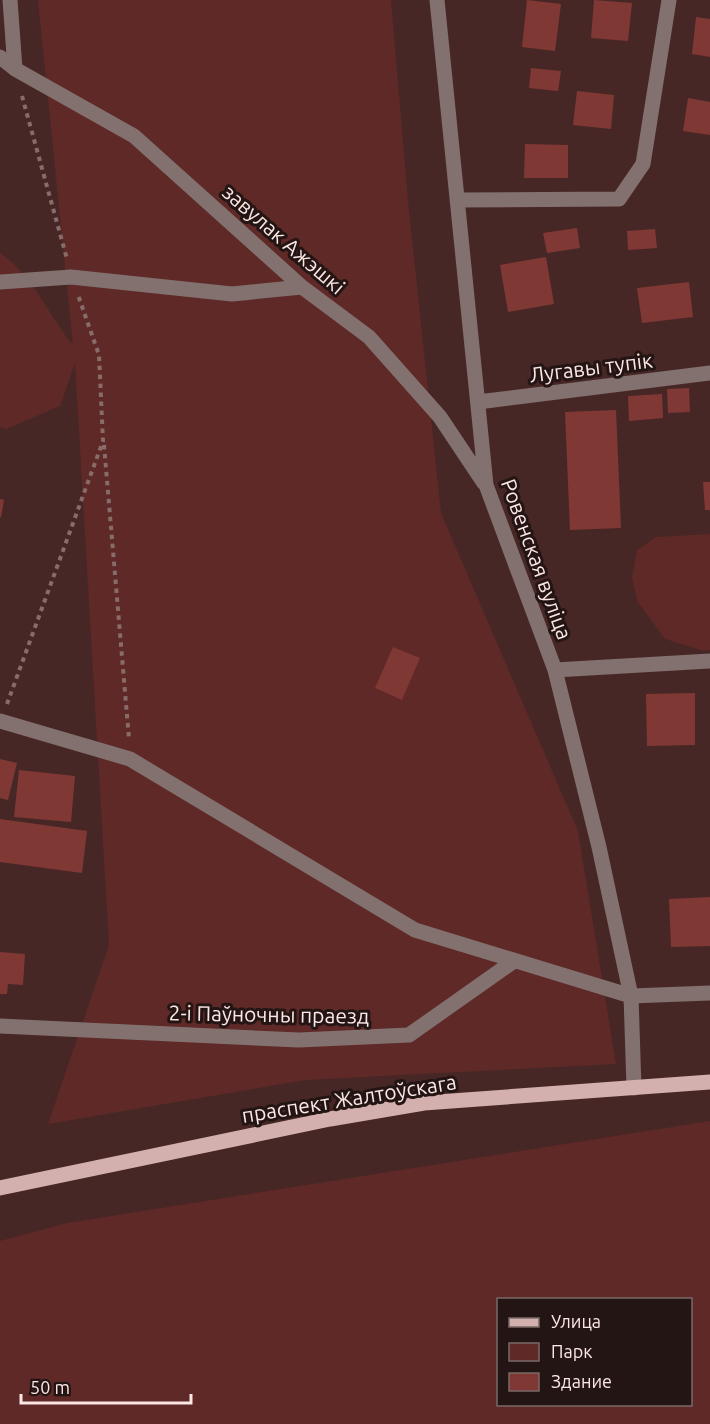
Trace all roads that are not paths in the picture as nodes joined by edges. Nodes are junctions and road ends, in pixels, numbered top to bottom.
1 (9, 0) edge
2 (437, 0) edge
3 (669, 0) edge
4 (0, 57) edge
5 (15, 69) junction
6 (457, 200) junction
7 (0, 282) edge
8 (302, 287) junction
9 (710, 373) edge
10 (478, 402) junction
11 (486, 485) junction
12 (710, 660) edge
13 (555, 670) junction
14 (0, 721) edge
15 (514, 961) junction
16 (710, 993) edge
17 (631, 996) junction
18 (0, 1026) edge
19 (710, 1082) edge
20 (634, 1088) junction
21 (0, 1188) edge

1 - 5 street
2 - 6 street, Ровенская вуліца
3 - 6 street
4 - 5 street, завулак Ажэшкі
5 - 8 street, завулак Ажэшкі
6 - 10 street, Ровенская вуліца
7 - 8 street
8 - 11 street, завулак Ажэшкі
9 - 10 street, Лугавы тупік
10 - 11 street, Ровенская вуліца
11 - 13 street, Ровенская вуліца
12 - 13 street
13 - 17 street, Ровенская вуліца
14 - 15 street
15 - 17 street
15 - 18 street, 2-і Паўночны праезд
16 - 17 street
17 - 20 street, Ровенская вуліца
19 - 20 main road, праспект Жалтоўскага
20 - 21 main road, праспект Жалтоўскага

